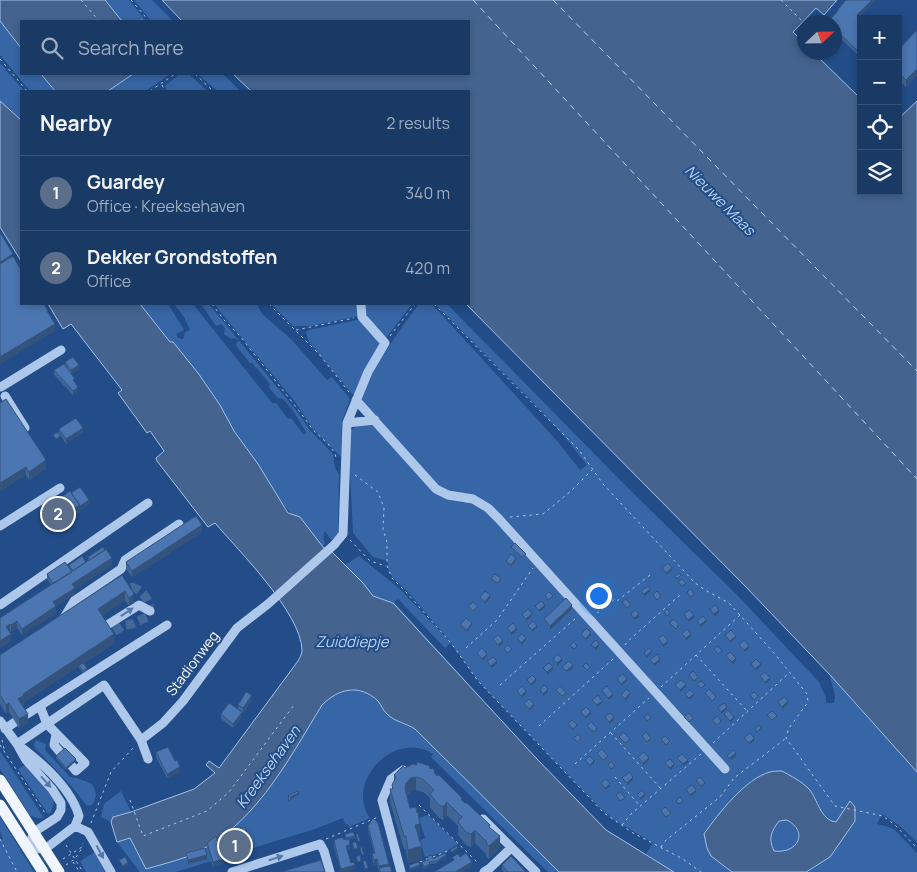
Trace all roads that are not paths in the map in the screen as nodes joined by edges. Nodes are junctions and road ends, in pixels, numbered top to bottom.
1 (361, 305) edge
2 (61, 350) dead end
3 (0, 386) edge
4 (2, 398) edge
5 (356, 400) junction
6 (375, 420) junction
7 (347, 423) junction
8 (29, 435) edge
9 (60, 488) dead end
10 (148, 503) dead end
11 (179, 524) dead end
12 (0, 526) edge
13 (0, 605) edge
14 (150, 611) dead end
15 (56, 624) edge
16 (167, 625) dead end
17 (104, 626) edge
18 (90, 674) junction
19 (99, 689) junction
20 (40, 706) junction
21 (24, 716) edge
22 (15, 722) edge
23 (47, 724) junction
24 (2, 729) edge
25 (56, 734) dead end
26 (141, 740) junction
27 (17, 744) junction
28 (148, 759) dead end
29 (413, 767) edge
30 (726, 769) dead end
31 (0, 780) edge
32 (0, 805) edge
33 (473, 810) edge
34 (75, 826) junction
35 (34, 832) junction
36 (28, 848) junction
37 (511, 848) junction
38 (45, 849) junction
39 (401, 870) edge
40 (59, 871) edge
41 (43, 872) edge
42 (110, 872) edge
43 (232, 872) edge
44 (330, 872) edge
45 (485, 872) edge
46 (536, 872) edge

1 - 5 street
2 - 3 street
3 - 4 street
4 - 8 street
5 - 6 street
5 - 7 street
6 - 7 street
6 - 30 street
7 - 26 street, Stadionweg
9 - 12 street
10 - 13 street
11 - 15 street
17 -> 14 street
16 - 18 street
18 - 19 street
18 - 20 street
19 - 23 street
19 - 26 street
20 - 21 street
20 - 23 street
22 - 24 street
23 - 25 street
23 - 27 street
24 - 27 street
26 - 28 street
27 - 34 street
27 -> 35 street
29 - 39 street
31 - 35 main road
32 - 36 main road
33 - 37 street
34 - 38 street
34 -> 42 street
35 - 36 street
35 - 38 main road
36 - 38 street
36 - 41 main road
37 - 45 street
37 - 46 street
38 - 40 main road
43 -> 44 street

